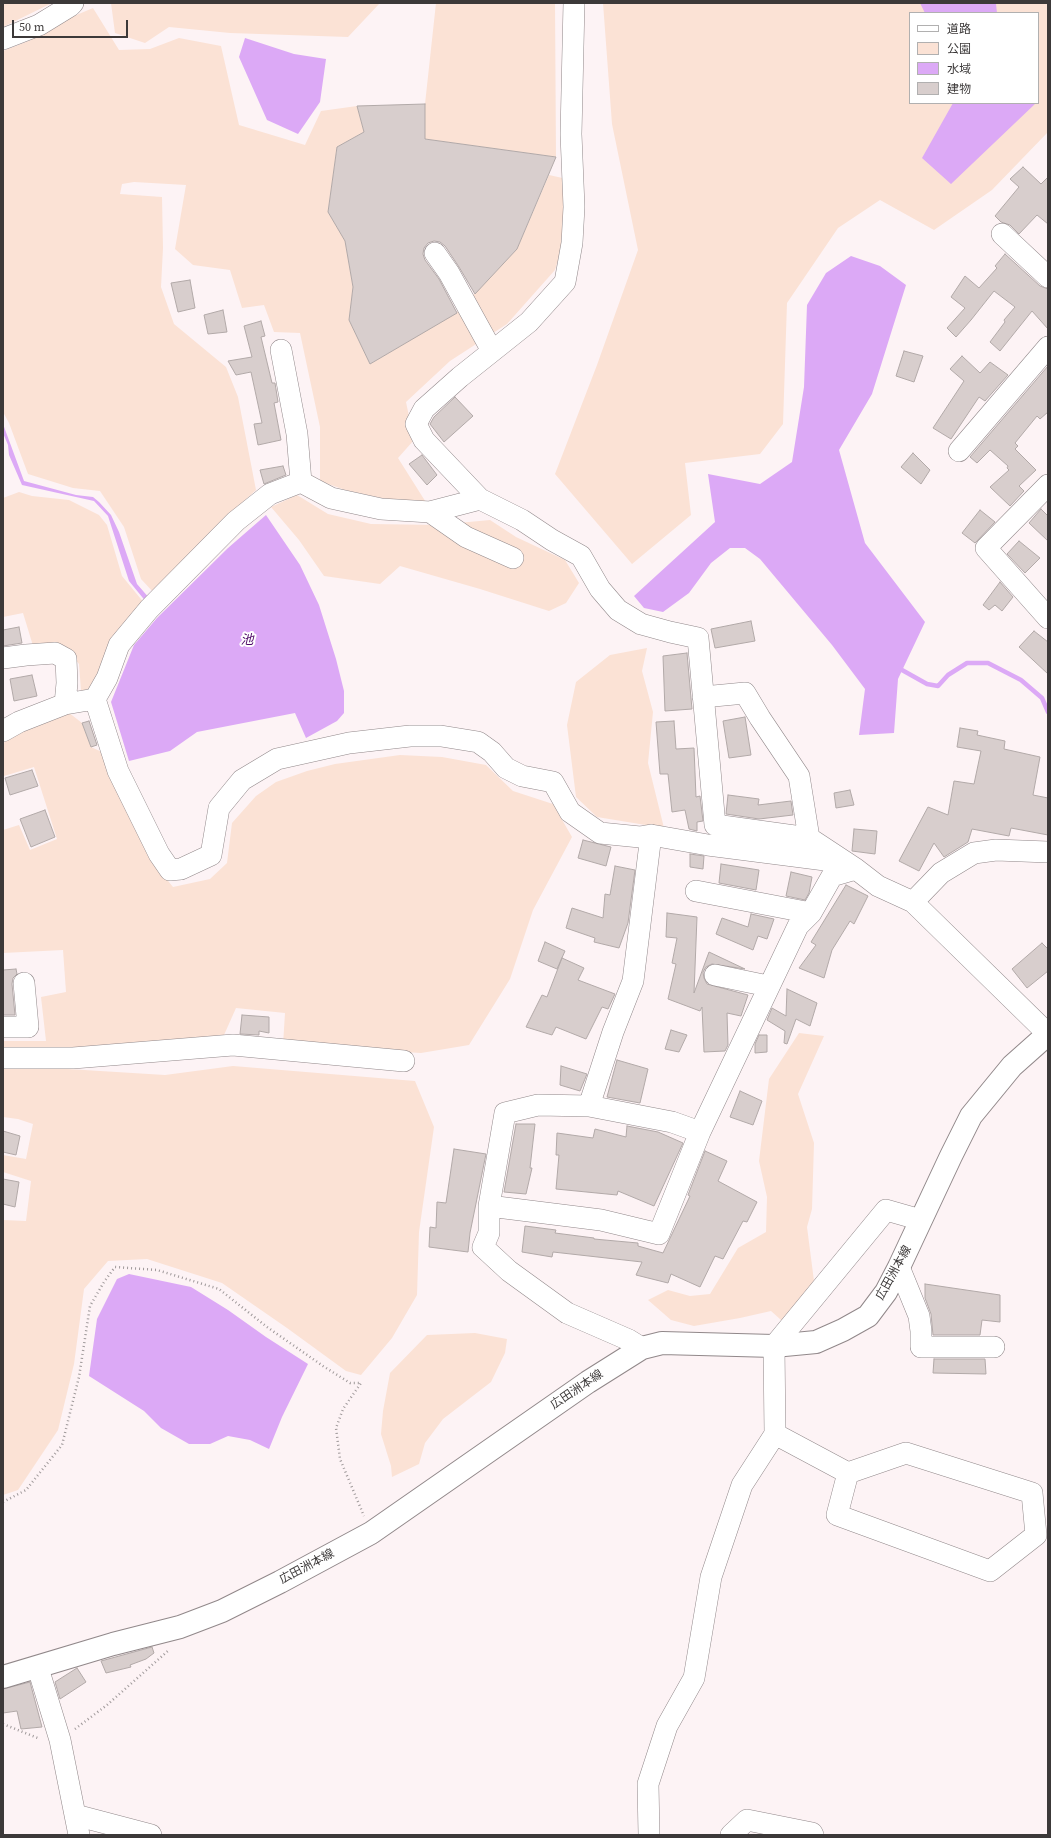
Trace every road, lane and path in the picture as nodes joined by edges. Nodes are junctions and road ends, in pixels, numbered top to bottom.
1 (73, 3) edge
2 (574, 3) edge
3 (3, 38) edge
4 (1002, 234) dead end
5 (435, 253) dead end
6 (1048, 277) edge
7 (1048, 347) edge
8 (281, 350) dead end
9 (492, 351) junction
10 (959, 451) dead end
11 (302, 482) junction
12 (1048, 485) edge
13 (480, 500) junction
14 (430, 512) junction
15 (513, 558) dead end
16 (1048, 618) edge
17 (3, 658) edge
18 (95, 698) junction
19 (704, 698) junction
20 (65, 704) junction
21 (3, 731) edge
22 (651, 835) junction
23 (809, 838) junction
24 (1048, 852) edge
25 (856, 868) junction
26 (696, 891) dead end
27 (913, 902) junction
28 (811, 913) junction
29 (715, 975) dead end
30 (24, 983) dead end
31 (768, 986) junction
32 (3, 1027) edge
33 (1048, 1034) edge
34 (3, 1058) edge
35 (404, 1061) dead end
36 (589, 1106) junction
37 (700, 1132) junction
38 (489, 1206) junction
39 (921, 1220) junction
40 (899, 1267) junction
41 (774, 1346) junction
42 (994, 1347) dead end
43 (642, 1348) junction
44 (774, 1434) junction
45 (848, 1473) junction
46 (3, 1502) edge
47 (371, 1533) junction
48 (180, 1627) junction
49 (38, 1668) junction
50 (3, 1677) edge
51 (3, 1724) edge
52 (60, 1740) junction
53 (77, 1825) edge
54 (151, 1835) edge
55 (649, 1835) edge
56 (731, 1835) edge
57 (813, 1835) edge

1 - 3 street
2 - 9 street
4 - 6 street
5 - 9 street
7 - 10 street
8 - 11 street
9 - 13 street
11 - 14 street
11 - 18 street
12 - 16 street
13 - 14 street
13 - 19 street
14 - 15 street
17 - 20 street
18 - 20 street
18 - 22 street
19 - 23 street
19 - 23 street
20 - 21 street
22 - 25 street
22 - 36 street
23 - 25 street
24 - 27 street
25 - 27 street
25 - 28 street
26 - 28 street
27 - 33 street
28 - 31 street
29 - 31 street
30 - 32 street
31 - 37 street
33 - 39 main road, 広田洲本線
34 - 35 street
36 - 37 street
36 - 38 street
37 - 38 street
38 - 43 street
39 - 40 main road, 広田洲本線
39 - 41 street
40 - 41 main road, 広田洲本線
40 - 42 street
41 - 43 main road, 広田洲本線
41 - 44 street
43 - 47 main road, 広田洲本線
44 - 45 street
44 - 55 street
45 - 45 street
46 - 47 path
47 - 48 main road, 広田洲本線
48 - 49 main road, 広田洲本線
48 - 52 path
49 - 50 main road, 広田洲本線
49 - 52 street
51 - 52 path
52 - 53 street
53 - 54 street
56 - 57 street

